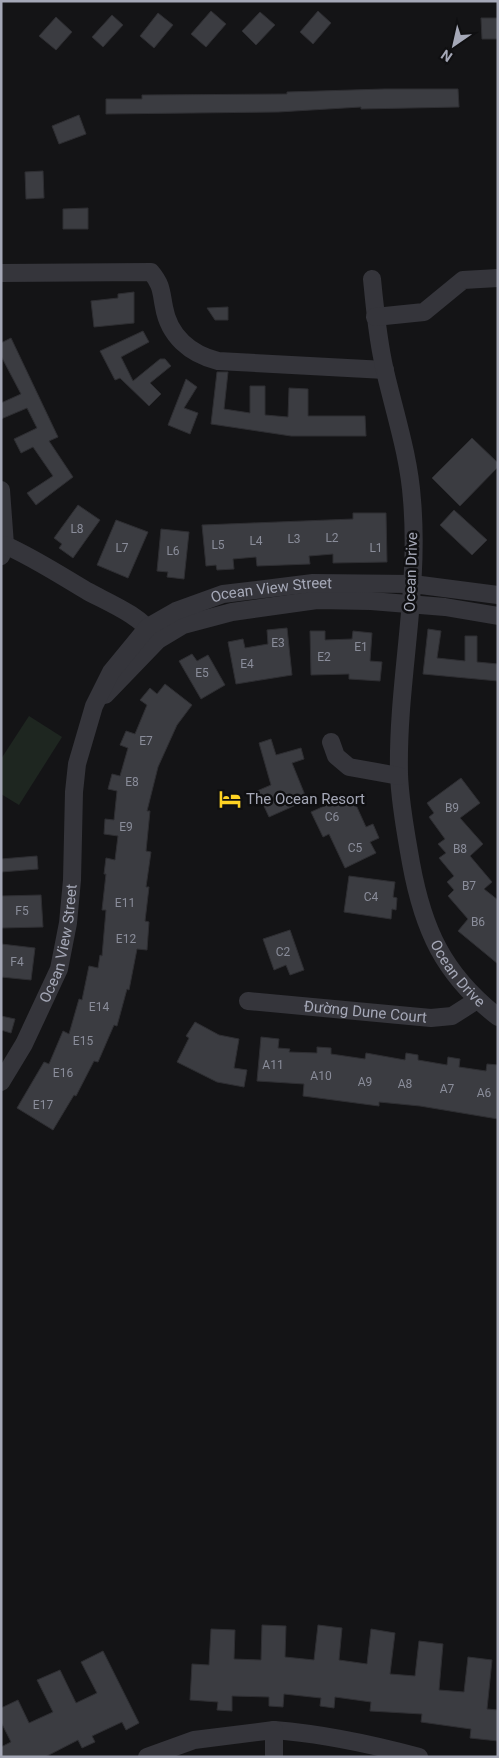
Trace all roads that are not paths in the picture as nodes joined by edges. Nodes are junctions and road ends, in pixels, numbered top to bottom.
1 (1, 273) edge
2 (498, 278) edge
3 (372, 279) dead end
4 (375, 317) junction
5 (385, 370) junction
6 (1, 490) edge
7 (3, 550) edge
8 (413, 584) junction
9 (498, 595) edge
10 (412, 603) junction
11 (498, 616) edge
12 (153, 634) junction
13 (331, 742) dead end
14 (399, 776) junction
15 (477, 1000) junction
16 (248, 1001) dead end
17 (498, 1017) edge
18 (1, 1082) edge
19 (274, 1730) junction
20 (147, 1757) edge
21 (274, 1757) edge
22 (419, 1757) edge

1 - 5 street
2 - 4 street
3 - 4 street, Ocean Drive
4 - 5 street, Ocean Drive
5 - 8 street, Ocean Drive
6 - 7 street
7 - 12 street
8 - 9 street, Ocean View Street
8 - 10 street, Ocean Drive
8 - 12 street, Ocean View Street
10 - 11 street, Ocean View Street
10 - 12 street, Ocean View Street
10 - 14 street, Ocean Drive
12 - 18 street, Ocean View Street
13 - 14 street
14 - 15 street, Ocean Drive
15 - 16 street, Đường Dune Court
15 - 17 street, Ocean Drive
19 - 20 street
19 - 21 street
19 - 22 street

